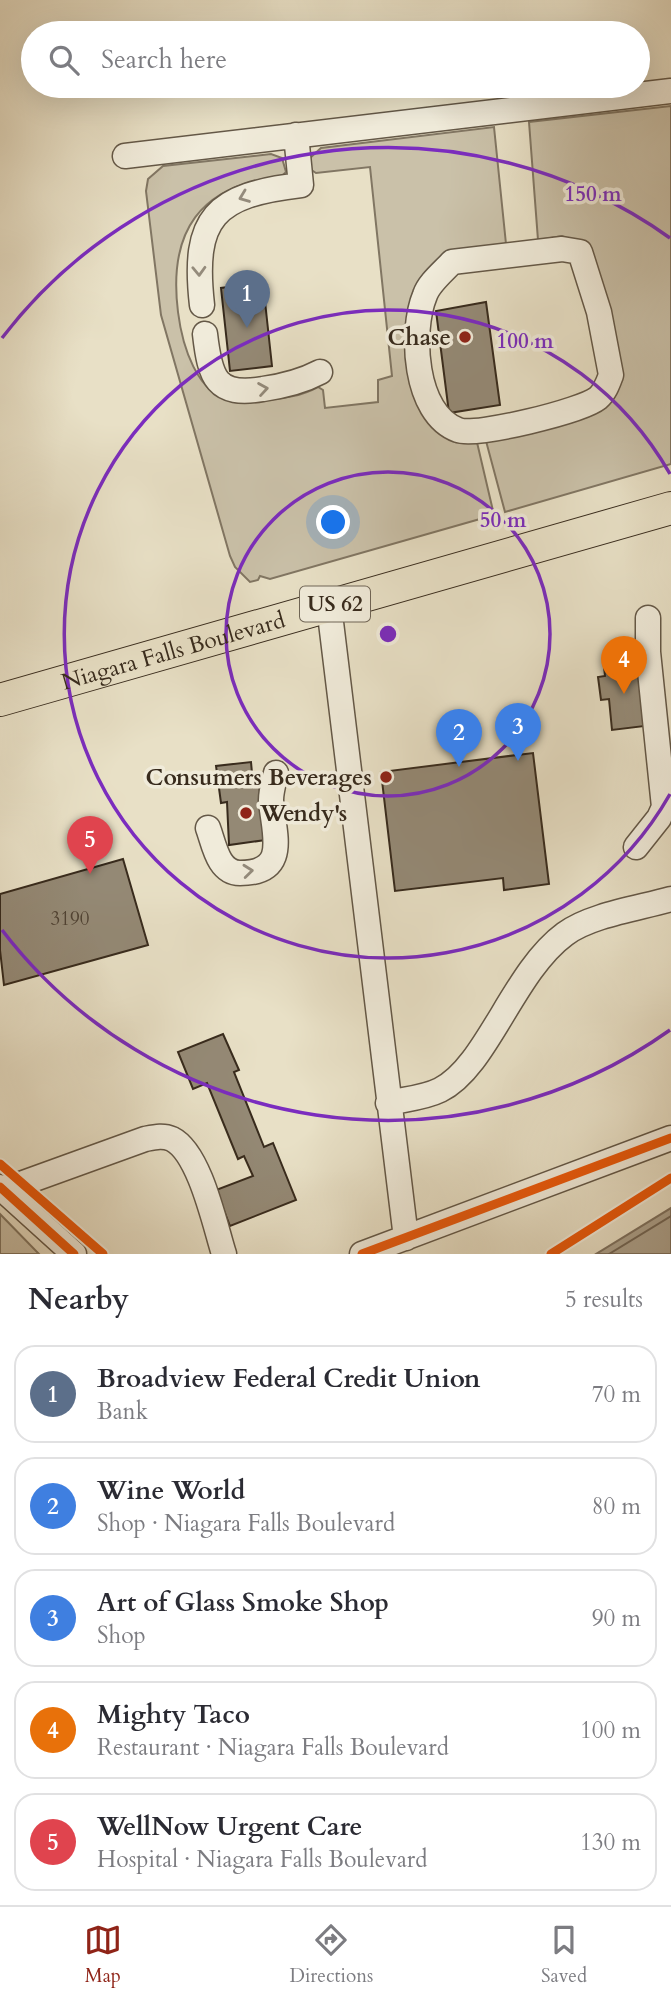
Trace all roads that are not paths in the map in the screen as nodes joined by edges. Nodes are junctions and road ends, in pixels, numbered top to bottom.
1 (671, 91) edge
2 (650, 93) edge
3 (611, 98) edge
4 (296, 135) junction
5 (125, 156) dead end
6 (202, 305) dead end
7 (205, 334) dead end
8 (320, 372) dead end
9 (444, 421) joint
10 (671, 508) edge
11 (329, 606) junction
12 (648, 618) dead end
13 (0, 700) edge
14 (276, 773) dead end
15 (208, 828) dead end
16 (636, 847) dead end
17 (671, 899) edge
18 (388, 1103) junction
19 (671, 1138) edge
20 (2, 1189) edge
21 (405, 1238) junction
22 (74, 1254) edge
23 (224, 1254) edge
24 (362, 1254) edge

1 - 2 street
3 - 4 street
4 - 5 street
4 -> 6 street
7 -> 8 street
9 - 9 street
10 - 11 main road, Niagara Falls Boulevard / US 62
11 - 13 main road, Niagara Falls Boulevard / US 62
11 - 18 street
12 - 16 street
15 -> 14 street
17 - 18 street
18 - 21 street
19 - 21 street
20 - 22 street
20 - 23 street
21 - 24 street

